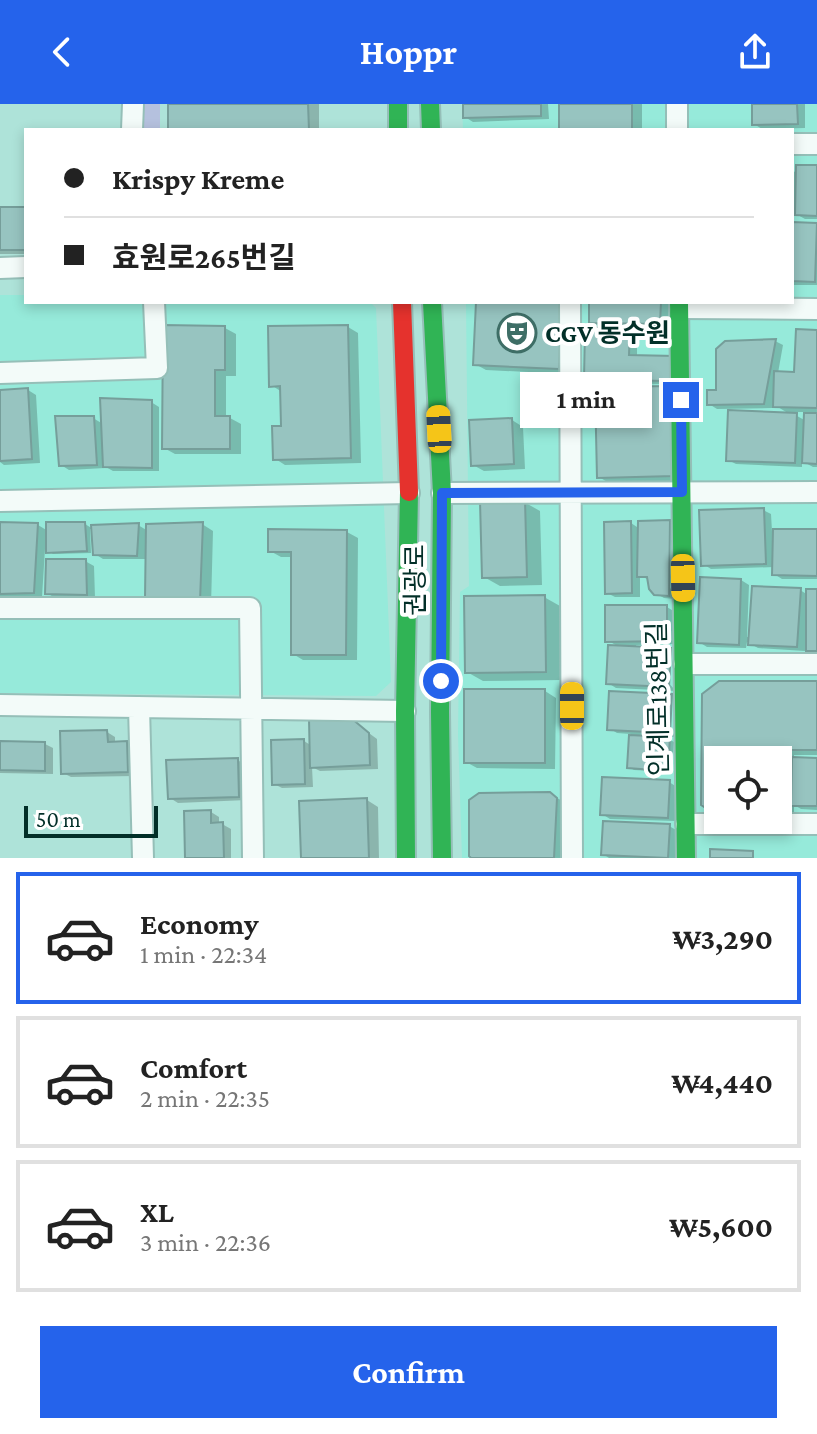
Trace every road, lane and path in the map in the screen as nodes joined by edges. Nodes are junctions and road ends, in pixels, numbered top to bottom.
1 (133, 104) edge
2 (398, 104) edge
3 (430, 104) edge
4 (677, 104) edge
5 (132, 128) edge
6 (398, 128) edge
7 (431, 128) edge
8 (677, 128) edge
9 (794, 144) edge
10 (817, 144) edge
11 (24, 267) edge
12 (0, 268) edge
13 (154, 304) edge
14 (402, 304) edge
15 (432, 304) edge
16 (570, 304) edge
17 (680, 305) edge
18 (817, 309) edge
19 (0, 373) edge
20 (682, 492) junction
21 (817, 492) edge
22 (409, 493) junction
23 (442, 493) junction
24 (571, 493) junction
25 (0, 501) edge
26 (0, 608) edge
27 (684, 664) junction
28 (817, 664) edge
29 (0, 705) edge
30 (139, 707) junction
31 (250, 708) junction
32 (405, 711) junction
33 (686, 824) junction
34 (817, 824) edge
35 (143, 858) edge
36 (253, 858) edge
37 (406, 858) edge
38 (442, 858) edge
39 (572, 858) edge
40 (686, 858) edge

1 - 5 street
2 - 6 street
3 - 7 street
4 - 8 street
9 - 10 street
11 - 12 street
13 - 19 street
14 - 22 street, 권광로
15 - 23 street, 권광로
16 - 24 street
17 - 18 street
17 - 20 street, 인계로138번길
20 - 21 street
20 - 24 street
20 - 27 street, 인계로138번길
22 - 25 street
22 - 32 street, 권광로
23 - 24 street
23 - 38 street, 권광로
24 - 39 street
26 - 31 street
27 - 28 street
27 - 33 street, 인계로138번길
29 - 30 street
30 - 31 street
30 - 35 street
31 - 32 street
31 - 36 street
32 - 37 street, 권광로
33 - 34 street
33 - 40 street, 인계로138번길

